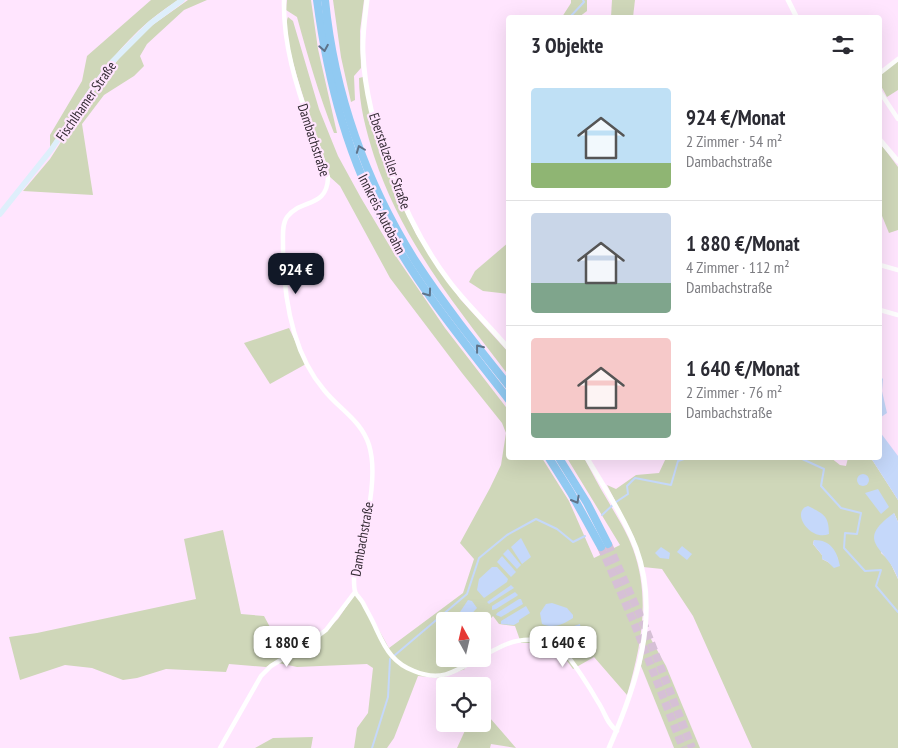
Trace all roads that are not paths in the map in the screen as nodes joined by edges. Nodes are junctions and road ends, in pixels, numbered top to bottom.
1 (182, 0) edge
2 (284, 0) edge
3 (317, 0) edge
4 (325, 0) edge
5 (367, 0) edge
6 (788, 0) edge
7 (796, 15) edge
8 (898, 59) edge
9 (882, 71) edge
10 (882, 95) edge
11 (898, 119) edge
12 (882, 142) edge
13 (898, 161) edge
14 (0, 214) edge
15 (882, 266) edge
16 (898, 270) edge
17 (882, 311) edge
18 (898, 315) edge
19 (506, 347) edge
20 (506, 382) edge
21 (506, 396) edge
22 (550, 460) edge
23 (560, 460) edge
24 (588, 460) edge
25 (355, 592) junction
26 (491, 652) edge
27 (461, 668) edge
28 (617, 731) junction
29 (220, 748) edge
30 (609, 748) edge

1 - 14 main road, Fischlhamer Straße
2 - 25 street, Dambachstraße
3 -> 21 highway, Innkreis Autobahn
20 -> 4 highway, Innkreis Autobahn
5 - 19 street, Eberstalzeller Straße
6 - 7 street
8 - 9 street
10 - 11 street
12 - 13 street
15 - 16 street
17 - 18 street
22 -> 23 highway
24 - 28 street
25 - 27 street, Dambachstraße
25 - 29 street, Dambachstraße
26 - 28 street
28 - 30 street

